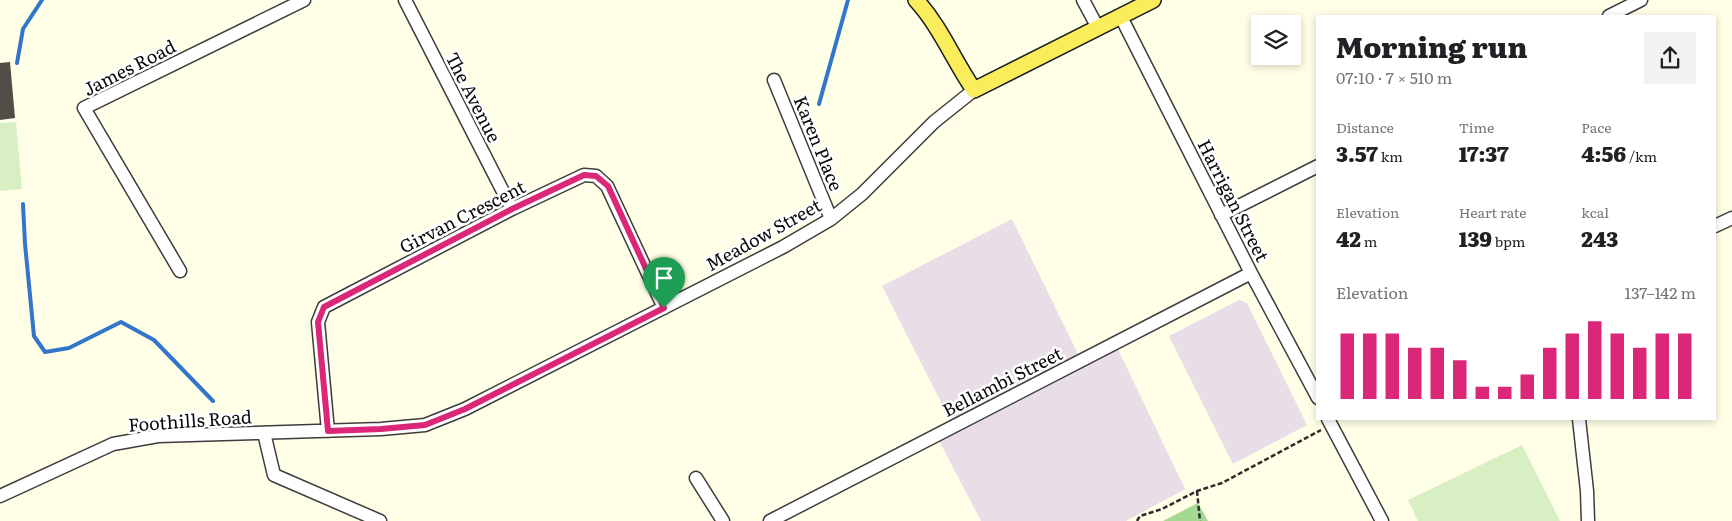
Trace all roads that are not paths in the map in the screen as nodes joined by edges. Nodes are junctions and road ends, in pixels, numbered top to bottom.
1 (304, 0) edge
2 (405, 0) edge
3 (916, 0) edge
4 (1084, 0) edge
5 (1153, 0) edge
6 (1641, 0) edge
7 (1611, 15) edge
8 (1121, 17) junction
9 (1098, 28) junction
10 (774, 80) dead end
11 (974, 90) junction
12 (1316, 167) edge
13 (512, 209) junction
14 (1221, 215) junction
15 (1732, 218) edge
16 (831, 219) junction
17 (1716, 226) edge
18 (180, 271) dead end
19 (1251, 273) junction
20 (664, 308) junction
21 (1316, 394) edge
22 (1579, 420) edge
23 (1334, 421) edge
24 (328, 431) junction
25 (264, 433) junction
26 (696, 478) dead end
27 (0, 496) edge
28 (380, 521) edge
29 (723, 521) edge
30 (770, 521) edge
31 (1382, 521) edge
32 (1588, 521) edge

1 - 18 street, James Road
2 - 13 street, The Avenue
3 - 11 main road
4 - 9 street
5 - 8 main road, Meadow Street
6 - 7 street
8 - 9 main road, Meadow Street
8 - 14 street, Harrigan Street
9 - 11 main road, Meadow Street
10 - 16 street, Karen Place
11 - 16 street, Meadow Street
12 - 14 street
13 - 20 street, Girvan Crescent
13 - 24 street, Girvan Crescent
14 - 19 street, Harrigan Street
15 - 17 street
16 - 20 street, Meadow Street
19 - 21 street, Harrigan Street
19 - 30 street, Bellambi Street
20 - 24 street, Meadow Street
22 - 32 street
23 - 31 street
24 - 25 street, Meadow Street
25 - 27 street, Foothills Road
25 - 28 street, Foothills Road
26 - 29 street

